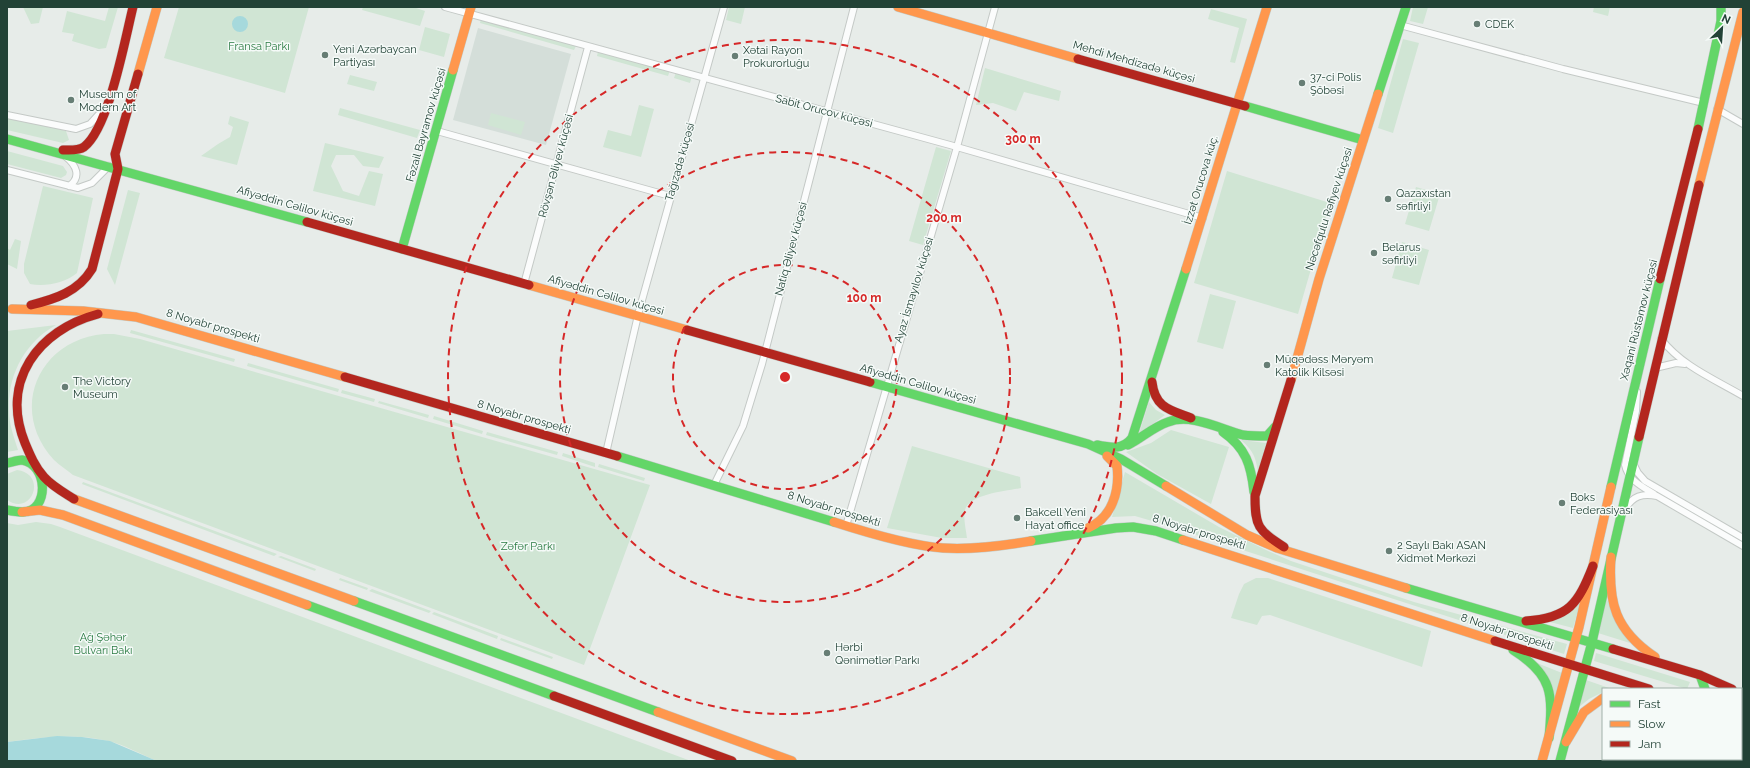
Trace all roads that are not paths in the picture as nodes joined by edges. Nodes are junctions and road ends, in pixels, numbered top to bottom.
1 (133, 7) edge
2 (157, 7) edge
3 (445, 7) edge
4 (724, 7) edge
5 (854, 7) edge
6 (898, 7) edge
7 (995, 7) edge
8 (1267, 7) edge
9 (1406, 7) edge
10 (1721, 7) edge
11 (470, 11) edge
12 (1743, 12) edge
13 (1400, 25) junction
14 (988, 32) junction
15 (588, 47) junction
16 (704, 78) junction
17 (1704, 103) junction
18 (107, 104) junction
19 (1237, 104) junction
20 (1717, 109) junction
21 (827, 111) junction
22 (7, 115) edge
23 (1743, 124) edge
24 (437, 131) junction
25 (7, 140) edge
26 (1363, 140) junction
27 (957, 147) junction
28 (58, 152) junction
29 (115, 154) junction
30 (556, 164) junction
31 (108, 167) junction
32 (118, 169) junction
33 (7, 170) edge
34 (69, 186) junction
35 (670, 196) junction
36 (1203, 218) junction
37 (402, 249) junction
38 (524, 284) junction
39 (10, 309) edge
40 (111, 313) junction
41 (638, 316) junction
42 (1662, 339) junction
43 (764, 352) junction
44 (1687, 364) junction
45 (1655, 368) junction
46 (1637, 377) junction
47 (1152, 378) junction
48 (885, 387) junction
49 (1743, 396) edge
50 (1280, 419) junction
51 (1208, 425) junction
52 (1088, 444) junction
53 (1124, 446) junction
54 (606, 453) junction
55 (7, 463) edge
56 (1633, 463) junction
57 (40, 472) junction
58 (1630, 476) junction
59 (714, 485) junction
60 (1255, 496) junction
61 (1657, 496) junction
62 (7, 510) edge
63 (22, 512) junction
64 (1621, 515) junction
65 (846, 526) junction
66 (1074, 533) junction
67 (1743, 538) edge
68 (1743, 546) edge
69 (1297, 555) junction
70 (1610, 557) junction
71 (1593, 566) junction
72 (1506, 618) junction
73 (1576, 638) junction
74 (1493, 639) junction
75 (1592, 642) junction
76 (1667, 664) junction
77 (1569, 665) junction
78 (1585, 669) junction
79 (1700, 675) junction
80 (1645, 688) edge
81 (1705, 688) edge
82 (1730, 688) edge
83 (1602, 699) edge
84 (1549, 738) junction
85 (1566, 742) junction
86 (732, 761) edge
87 (792, 761) edge
88 (1542, 761) edge
89 (1560, 761) edge

1 - 18 main road
2 - 29 main road
3 - 11 street, Sabit Orucov küçəsi
4 - 16 street, Tağızadə küçəsi
5 - 21 street, Natiq Əliyev küçəsi
6 - 14 main road, Mehdi Mehdizadə küçəsi
7 - 14 street, Ayaz İsmayılov küçəsi
8 - 19 main road, İzzət Orucova küç.
9 - 13 main road, Nəcəfqulu Rəfiyev küçəsi
10 - 17 main road, Xəqani Rüstəmov küçəsi
11 - 15 street, Sabit Orucov küçəsi
11 - 24 main road, Fəzail Bayramov küçəsi
12 - 20 main road
13 - 17 street
13 - 26 main road, Nəcəfqulu Rəfiyev küçəsi
14 - 19 main road, Mehdi Mehdizadə küçəsi
14 - 27 street, Ayaz İsmayılov küçəsi
15 - 16 street, Sabit Orucov küçəsi
15 - 30 street, Rövşən Əliyev küçəsi
16 - 21 street, Sabit Orucov küçəsi
16 - 35 street, Tağızadə küçəsi
17 - 46 main road, Xəqani Rüstəmov küçəsi
18 - 22 street
18 - 28 main road
19 - 26 main road, Mehdi Mehdizadə küçəsi
19 - 36 main road, İzzət Orucova küç.
20 - 23 street
20 - 42 main road
21 - 27 street, Sabit Orucov küçəsi
21 - 43 street, Natiq Əliyev küçəsi
24 - 30 street
24 - 37 main road, Fəzail Bayramov küçəsi
25 - 28 main road, Afiyəddin Cəlilov küçəsi
26 - 50 main road, Nəcəfqulu Rəfiyev küçəsi
27 - 36 street, Sabit Orucov küçəsi
27 - 48 street, Ayaz İsmayılov küçəsi
28 - 31 main road, Afiyəddin Cəlilov küçəsi
28 - 34 street
29 - 31 street
29 - 32 main road
30 - 35 street
30 - 38 street, Rövşən Əliyev küçəsi
31 - 32 main road, Afiyəddin Cəlilov küçəsi
31 - 34 street
32 - 37 main road, Afiyəddin Cəlilov küçəsi
32 - 39 main road
33 - 34 street
35 - 41 street, Tağızadə küçəsi
36 - 47 main road, İzzət Orucova küç.
37 - 38 main road, Afiyəddin Cəlilov küçəsi
38 - 41 main road, Afiyəddin Cəlilov küçəsi
39 - 40 main road, 8 Noyabr prospekti
40 - 54 main road, 8 Noyabr prospekti
40 - 57 main road
41 - 43 main road, Afiyəddin Cəlilov küçəsi
41 - 54 street
42 - 44 street
42 - 45 main road
43 - 48 main road, Afiyəddin Cəlilov küçəsi
43 - 59 street, Natiq Əliyev küçəsi
44 - 45 street
44 - 49 street
45 - 56 main road
46 - 58 street
46 - 71 main road, Xəqani Rüstəmov küçəsi
47 - 51 main road
47 - 53 main road, İzzət Orucova küç.
48 - 52 main road, Afiyəddin Cəlilov küçəsi
48 - 65 street, Ayaz İsmayılov küçəsi
50 - 51 main road
50 - 60 main road, Nəcəfqulu Rəfiyev küçəsi
51 - 53 main road
51 - 60 main road
52 - 53 main road
52 - 66 main road
52 - 69 main road, 8 Noyabr prospekti
54 - 59 main road, 8 Noyabr prospekti
55 - 57 main road
56 - 58 main road
56 - 67 street
57 - 63 main road
57 - 87 main road
58 - 61 street
58 - 64 main road
59 - 65 main road, 8 Noyabr prospekti
60 - 69 main road
61 - 64 street
61 - 68 street
62 - 63 main road
63 - 86 main road
64 - 70 main road
65 - 66 main road, 8 Noyabr prospekti
66 - 74 main road, 8 Noyabr prospekti
69 - 72 main road, 8 Noyabr prospekti
70 - 75 main road
70 - 76 main road
71 - 72 main road
71 - 73 main road, Xəqani Rüstəmov küçəsi
72 - 73 main road, 8 Noyabr prospekti
73 - 75 main road, 8 Noyabr prospekti
73 - 77 main road, Xəqani Rüstəmov küçəsi
74 - 77 main road, 8 Noyabr prospekti
74 - 84 main road
75 - 76 main road, 8 Noyabr prospekti
75 - 78 main road
76 - 79 main road
77 - 78 main road, 8 Noyabr prospekti
77 - 84 main road
78 - 80 main road, 8 Noyabr prospekti
78 - 85 main road
79 - 81 main road
79 - 82 main road
83 - 85 main road
84 - 88 main road
85 - 89 main road

